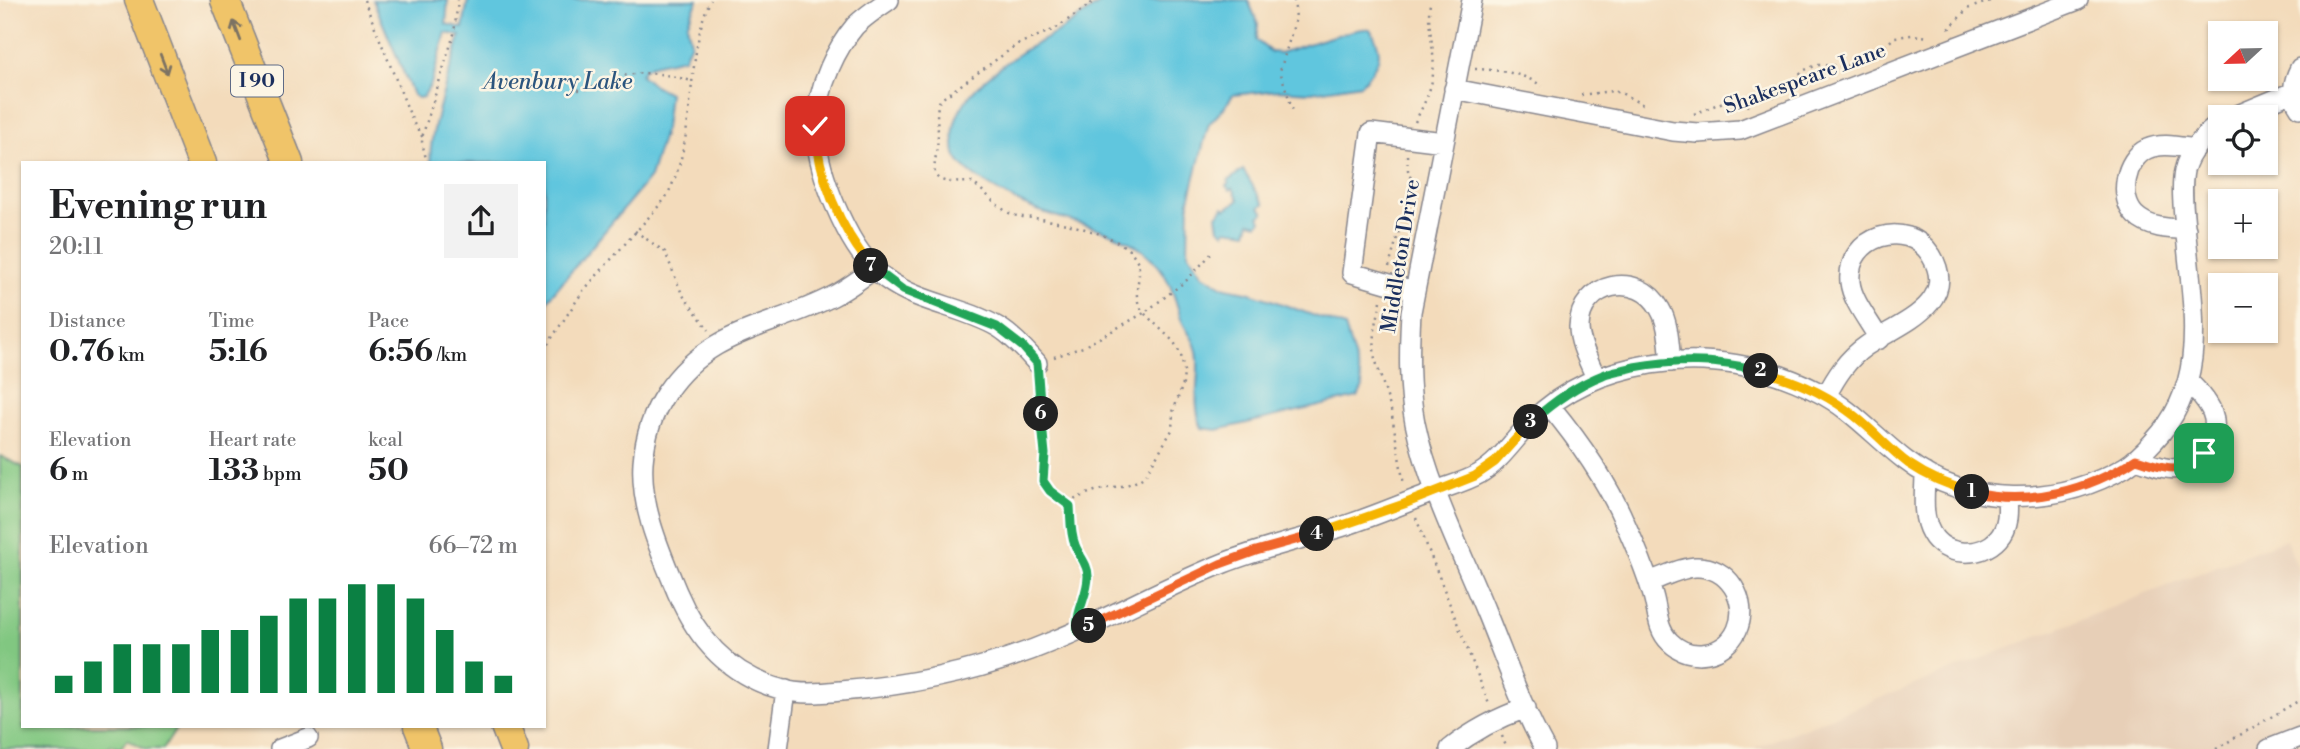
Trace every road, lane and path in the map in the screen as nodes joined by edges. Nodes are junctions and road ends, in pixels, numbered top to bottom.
1 (139, 0) edge
2 (225, 0) edge
3 (364, 0) edge
4 (458, 0) edge
5 (711, 0) edge
6 (889, 0) edge
7 (1096, 0) edge
8 (1294, 0) edge
9 (1472, 0) edge
10 (1993, 0) edge
11 (2078, 0) edge
12 (1947, 31) dead end
13 (1933, 37) dead end
14 (1862, 65) dead end
15 (1855, 66) dead end
16 (1458, 68) junction
17 (2300, 68) edge
18 (692, 81) junction
19 (1454, 89) junction
20 (578, 90) dead end
21 (1548, 90) dead end
22 (1570, 96) dead end
23 (2297, 100) edge
24 (1765, 103) dead end
25 (2278, 105) edge
26 (1757, 106) dead end
27 (1654, 110) dead end
28 (1294, 114) dead end
29 (1693, 114) dead end
30 (2208, 133) edge
31 (423, 138) junction
32 (1444, 142) junction
33 (2195, 149) junction
34 (201, 161) edge
35 (288, 161) edge
36 (426, 161) edge
37 (2186, 229) junction
38 (635, 232) junction
39 (1212, 253) dead end
40 (874, 269) junction
41 (1414, 291) junction
42 (1144, 313) junction
43 (1879, 339) junction
44 (717, 344) junction
45 (546, 347) edge
46 (1671, 362) junction
47 (1037, 363) junction
48 (1596, 378) junction
49 (2188, 381) junction
50 (1826, 396) junction
51 (1550, 406) junction
52 (2136, 459) junction
53 (1925, 473) junction
54 (1437, 491) junction
55 (2007, 496) junction
56 (1068, 503) junction
57 (1649, 582) junction
58 (1078, 631) junction
59 (786, 690) junction
60 (2300, 700) edge
61 (1525, 708) junction
62 (419, 728) edge
63 (506, 728) edge
64 (2300, 737) edge
65 (308, 738) edge
66 (280, 749) edge
67 (427, 749) edge
68 (514, 749) edge
69 (778, 749) edge
70 (1450, 749) edge
71 (1545, 749) edge
72 (2216, 749) edge
73 (2269, 749) edge

1 -> 34 highway
35 -> 2 highway, I 90
3 - 31 path
4 - 31 path
5 - 18 path
6 - 40 street
7 - 42 path
8 - 28 path
9 - 16 street, Middleton Drive
10 - 12 path
11 - 19 street, Shakespeare Lane
13 - 14 path
15 - 24 path
16 - 19 street, Middleton Drive
16 - 21 path
17 - 23 street
18 - 20 path
18 - 38 path
19 - 32 street, Middleton Drive
22 - 27 path
23 - 25 street
26 - 29 path
30 - 33 street
31 - 36 path
32 - 41 street, Middleton Drive
32 - 41 street
33 - 37 street
33 - 37 street
37 - 49 street
38 - 44 path
38 - 45 path
39 - 42 path
40 - 44 street
40 - 47 street
41 - 54 street, Middleton Drive
42 - 47 path
42 - 56 path
43 - 43 street
43 - 50 street
44 - 59 street
46 - 48 street
46 - 48 street
46 - 50 street
47 - 56 path
48 - 51 street
49 - 52 street
49 - 52 street
50 - 53 street
51 - 54 street
51 - 57 street
52 - 55 street
53 - 55 street
53 - 55 street
54 - 58 street
54 - 61 street, Middleton Drive
56 - 58 path
57 - 57 street
58 - 59 street
59 - 69 street
60 - 72 path
61 - 70 street
61 - 71 street, Middleton Drive
62 - 67 highway
63 - 68 highway
64 - 73 street
65 - 66 street

